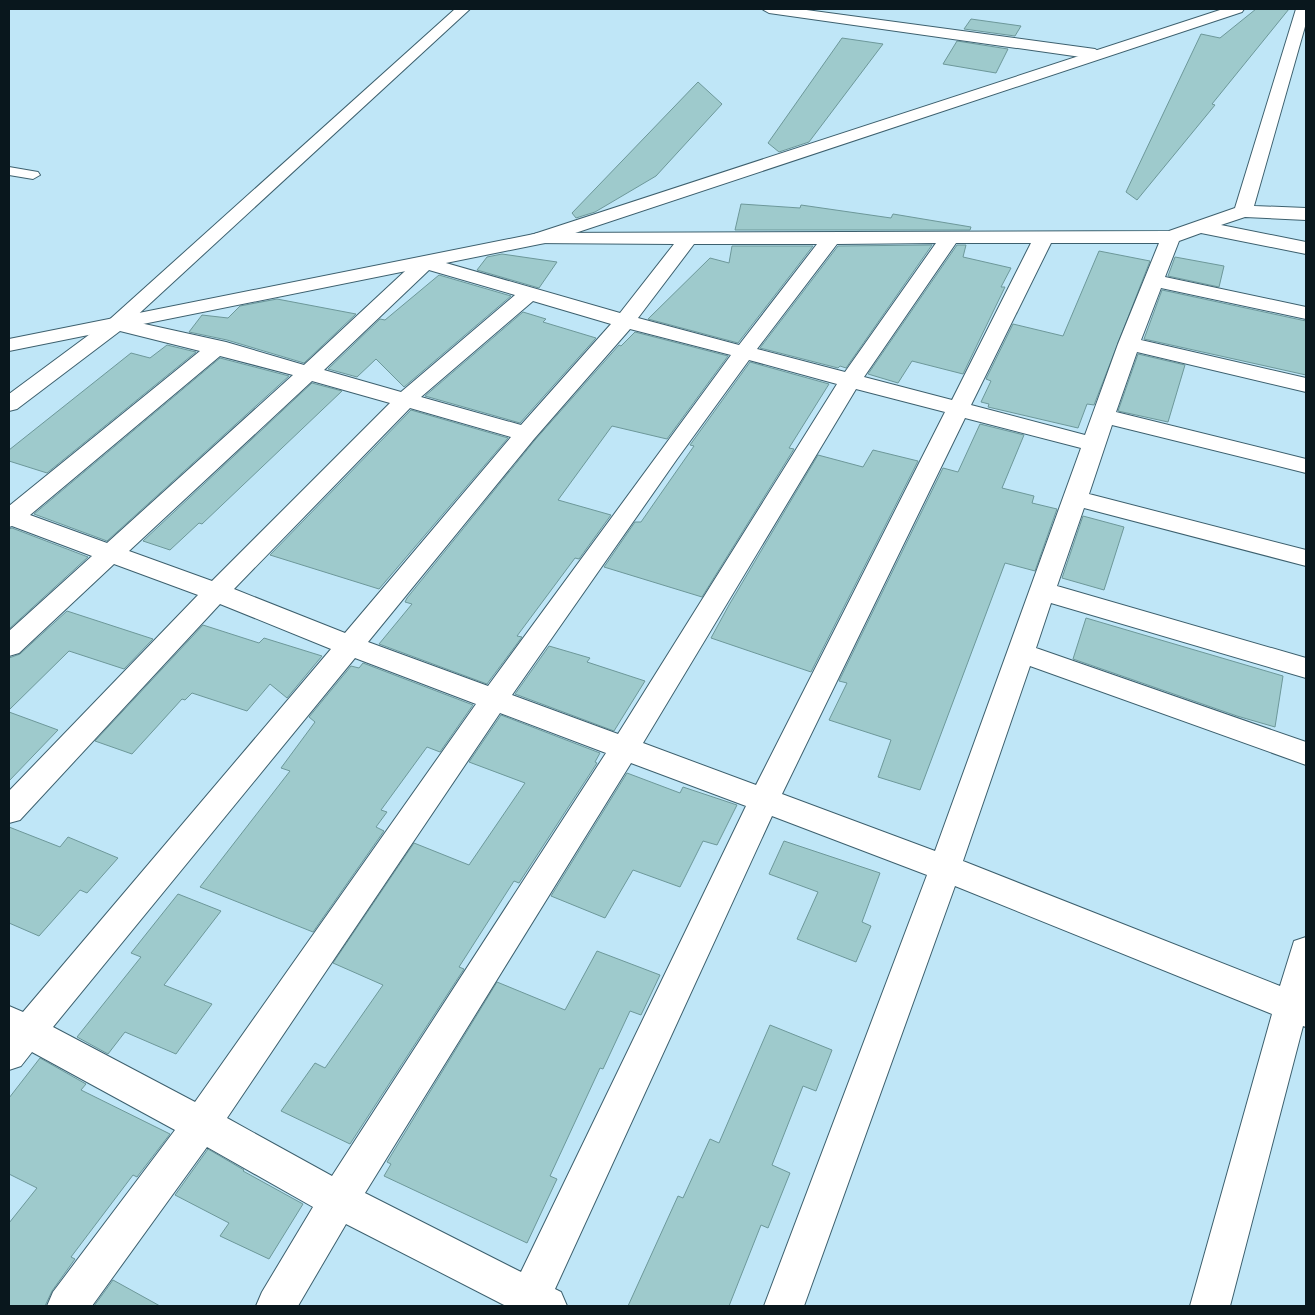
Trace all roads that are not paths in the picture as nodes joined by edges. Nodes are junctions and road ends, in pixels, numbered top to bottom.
1 (463, 9) edge
2 (770, 9) edge
3 (1237, 9) edge
4 (1303, 9) edge
5 (814, 12) edge
6 (1095, 54) junction
7 (9, 171) edge
8 (33, 175) dead end
9 (1242, 210) junction
10 (1306, 214) edge
11 (1202, 227) junction
12 (1044, 237) junction
13 (1171, 237) junction
14 (689, 238) junction
15 (832, 238) junction
16 (950, 238) junction
17 (538, 239) junction
18 (1306, 248) edge
19 (425, 263) junction
20 (1153, 280) junction
21 (529, 294) junction
22 (1306, 313) edge
23 (625, 320) junction
24 (116, 324) junction
25 (1129, 344) junction
26 (9, 345) edge
27 (218, 347) junction
28 (742, 352) junction
29 (310, 372) junction
30 (850, 381) junction
31 (1306, 385) edge
32 (405, 400) junction
33 (9, 404) edge
34 (960, 410) junction
35 (1105, 416) junction
36 (526, 434) junction
37 (1095, 445) junction
38 (1306, 466) edge
39 (1076, 498) junction
40 (10, 518) edge
41 (111, 554) junction
42 (1306, 558) edge
43 (1042, 591) junction
44 (216, 592) junction
45 (9, 646) edge
46 (350, 646) junction
47 (1022, 654) junction
48 (1306, 668) edge
49 (495, 698) junction
50 (624, 749) junction
51 (1306, 754) edge
52 (764, 800) junction
53 (9, 811) edge
54 (945, 868) junction
55 (1306, 951) edge
56 (1299, 1009) edge
57 (15, 1036) edge
58 (201, 1124) junction
59 (339, 1200) junction
60 (535, 1303) edge
61 (67, 1306) edge
62 (276, 1306) edge
63 (784, 1306) edge
64 (1210, 1306) edge

1 - 24 street
2 - 5 street
3 - 6 street
4 - 9 street
5 - 6 street
6 - 17 street
7 - 8 lane
9 - 10 street
9 - 11 street
11 - 13 street
11 - 18 street
12 - 13 street
12 - 16 street
12 - 34 street
13 - 20 street
14 - 15 street
14 - 17 street
14 - 23 street
15 - 16 street
15 - 28 street
16 - 30 street
17 - 19 street
19 - 21 street
19 - 24 street
19 - 29 street
20 - 22 street
20 - 25 street
21 - 23 street
21 - 32 street
23 - 28 street
23 - 36 street
24 - 26 street
24 - 27 street
24 - 33 street
25 - 31 street
25 - 35 street
27 - 29 street
27 - 40 street
28 - 30 street
28 - 49 street
29 - 32 street
29 - 41 street
30 - 34 street
30 - 50 street
32 - 36 street
32 - 44 street
34 - 37 street
34 - 52 street
35 - 37 street
35 - 38 street
36 - 46 street
37 - 39 street
39 - 42 street
39 - 43 street
40 - 41 street
41 - 44 street
41 - 45 street
43 - 47 street
43 - 48 street
44 - 46 street
44 - 53 street
46 - 49 street
46 - 57 street
47 - 51 street
47 - 54 street
49 - 50 street
49 - 58 street
50 - 52 street
50 - 59 street
52 - 54 street
52 - 60 street
54 - 56 street
54 - 63 street
55 - 56 street
56 - 64 street
57 - 58 street
58 - 59 street
58 - 61 street
59 - 60 street
59 - 62 street

